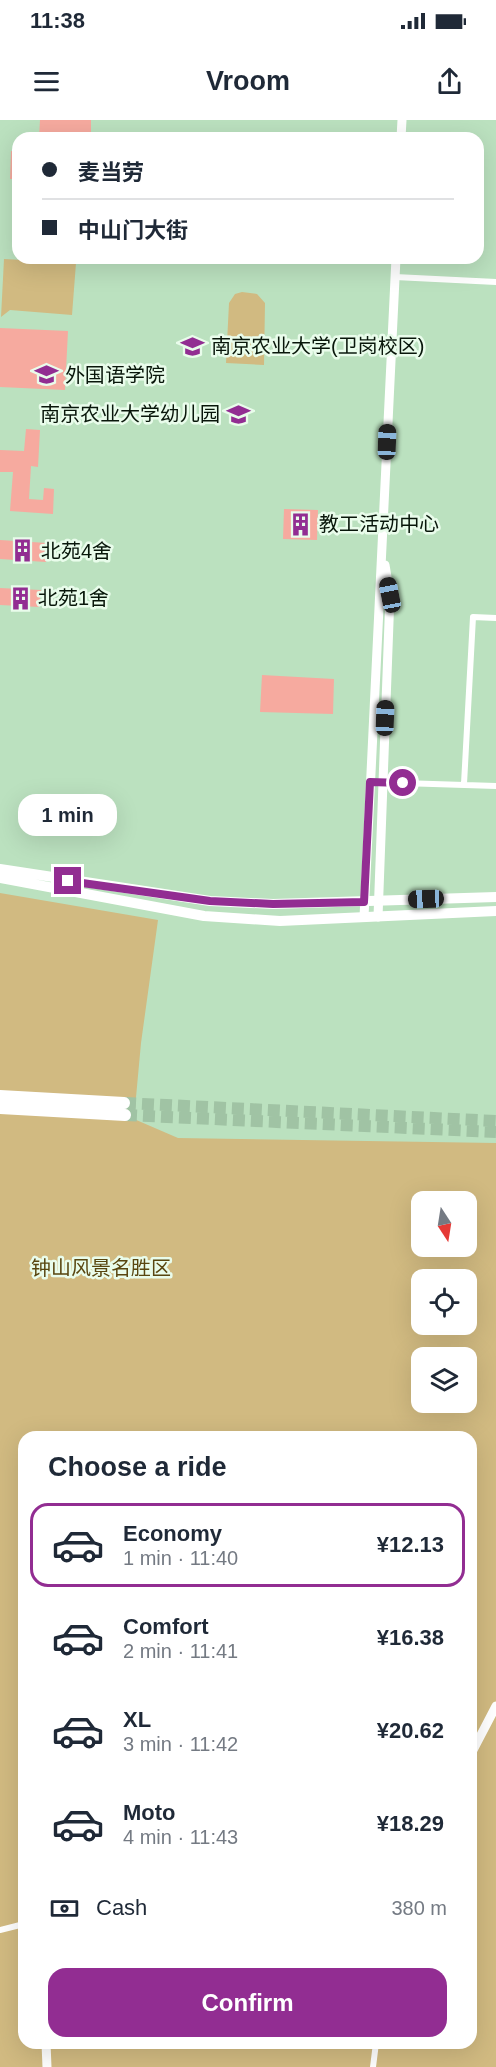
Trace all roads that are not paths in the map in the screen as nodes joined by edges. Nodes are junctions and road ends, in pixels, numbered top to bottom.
1 (396, 264) edge
2 (395, 277) junction
3 (496, 282) edge
4 (381, 548) junction
5 (496, 618) edge
6 (370, 782) junction
7 (382, 783) junction
8 (464, 784) junction
9 (496, 786) edge
10 (0, 868) edge
11 (0, 878) edge
12 (496, 897) edge
13 (379, 901) junction
14 (364, 902) junction
15 (496, 911) edge
16 (364, 917) junction
17 (378, 917) junction
18 (0, 1096) edge
19 (0, 1108) edge
20 (496, 1706) edge
21 (477, 1742) edge
22 (18, 1926) edge
23 (0, 1930) edge
24 (46, 2049) edge
25 (375, 2049) edge
26 (47, 2067) edge
27 (373, 2067) edge

1 - 2 street
2 - 3 street
2 - 4 street
4 - 6 street
4 - 7 street
5 - 8 street
6 - 7 street
6 - 14 street
7 - 8 street
7 - 13 street
8 - 9 street
10 - 14 main road
11 - 16 main road
12 - 13 main road
13 - 14 main road
13 - 17 street
14 - 16 street
15 - 17 main road
16 - 17 main road
18 - 19 highway
20 - 21 street
22 - 23 street
24 - 26 street
25 - 27 street

